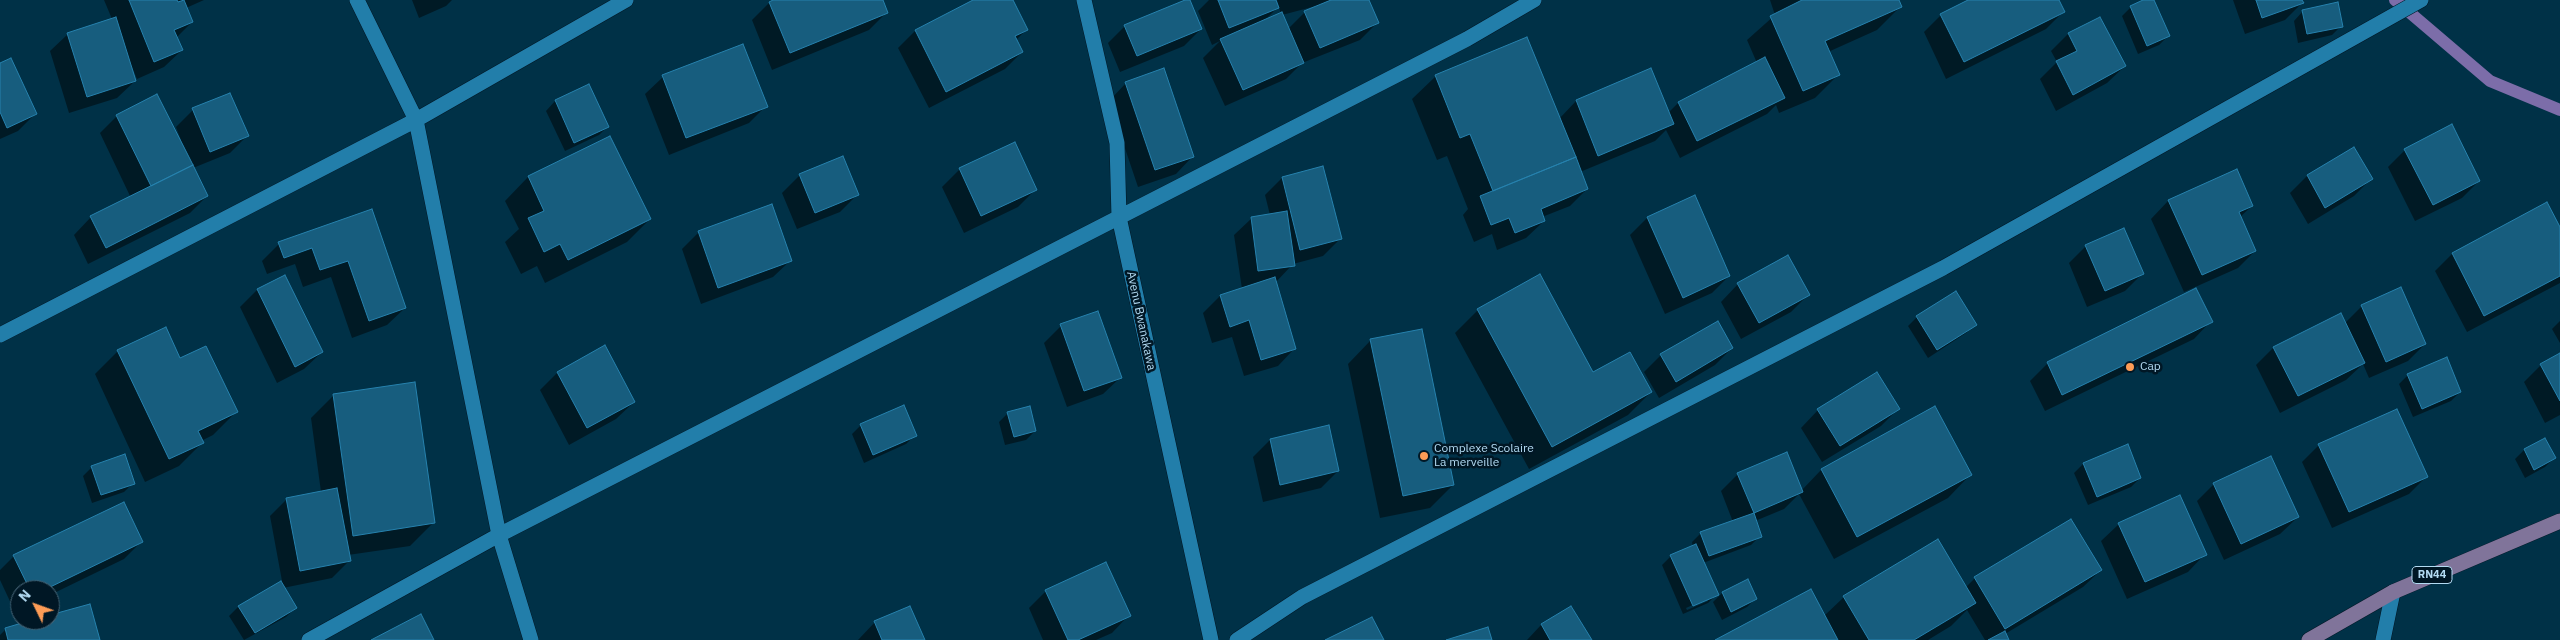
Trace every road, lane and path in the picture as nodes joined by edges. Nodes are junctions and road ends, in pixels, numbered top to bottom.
1 (357, 0) edge
2 (626, 0) edge
3 (1084, 0) edge
4 (1534, 0) edge
5 (2421, 0) edge
6 (416, 120) junction
7 (1119, 218) junction
8 (0, 335) edge
9 (2560, 521) edge
10 (500, 535) junction
11 (2393, 592) junction
12 (310, 640) edge
13 (531, 640) edge
14 (1211, 640) edge
15 (1237, 640) edge
16 (2309, 640) edge
17 (2383, 640) edge

1 - 6 street
2 - 6 street
3 - 7 street, Avenu Bwanakawa
4 - 7 street
5 - 15 street
6 - 8 street
6 - 10 street
7 - 10 street
7 - 14 street, Avenu Bwanakawa
9 - 11 main road, RN44
10 - 12 street
10 - 13 street
11 - 16 main road, RN44
11 - 17 street

